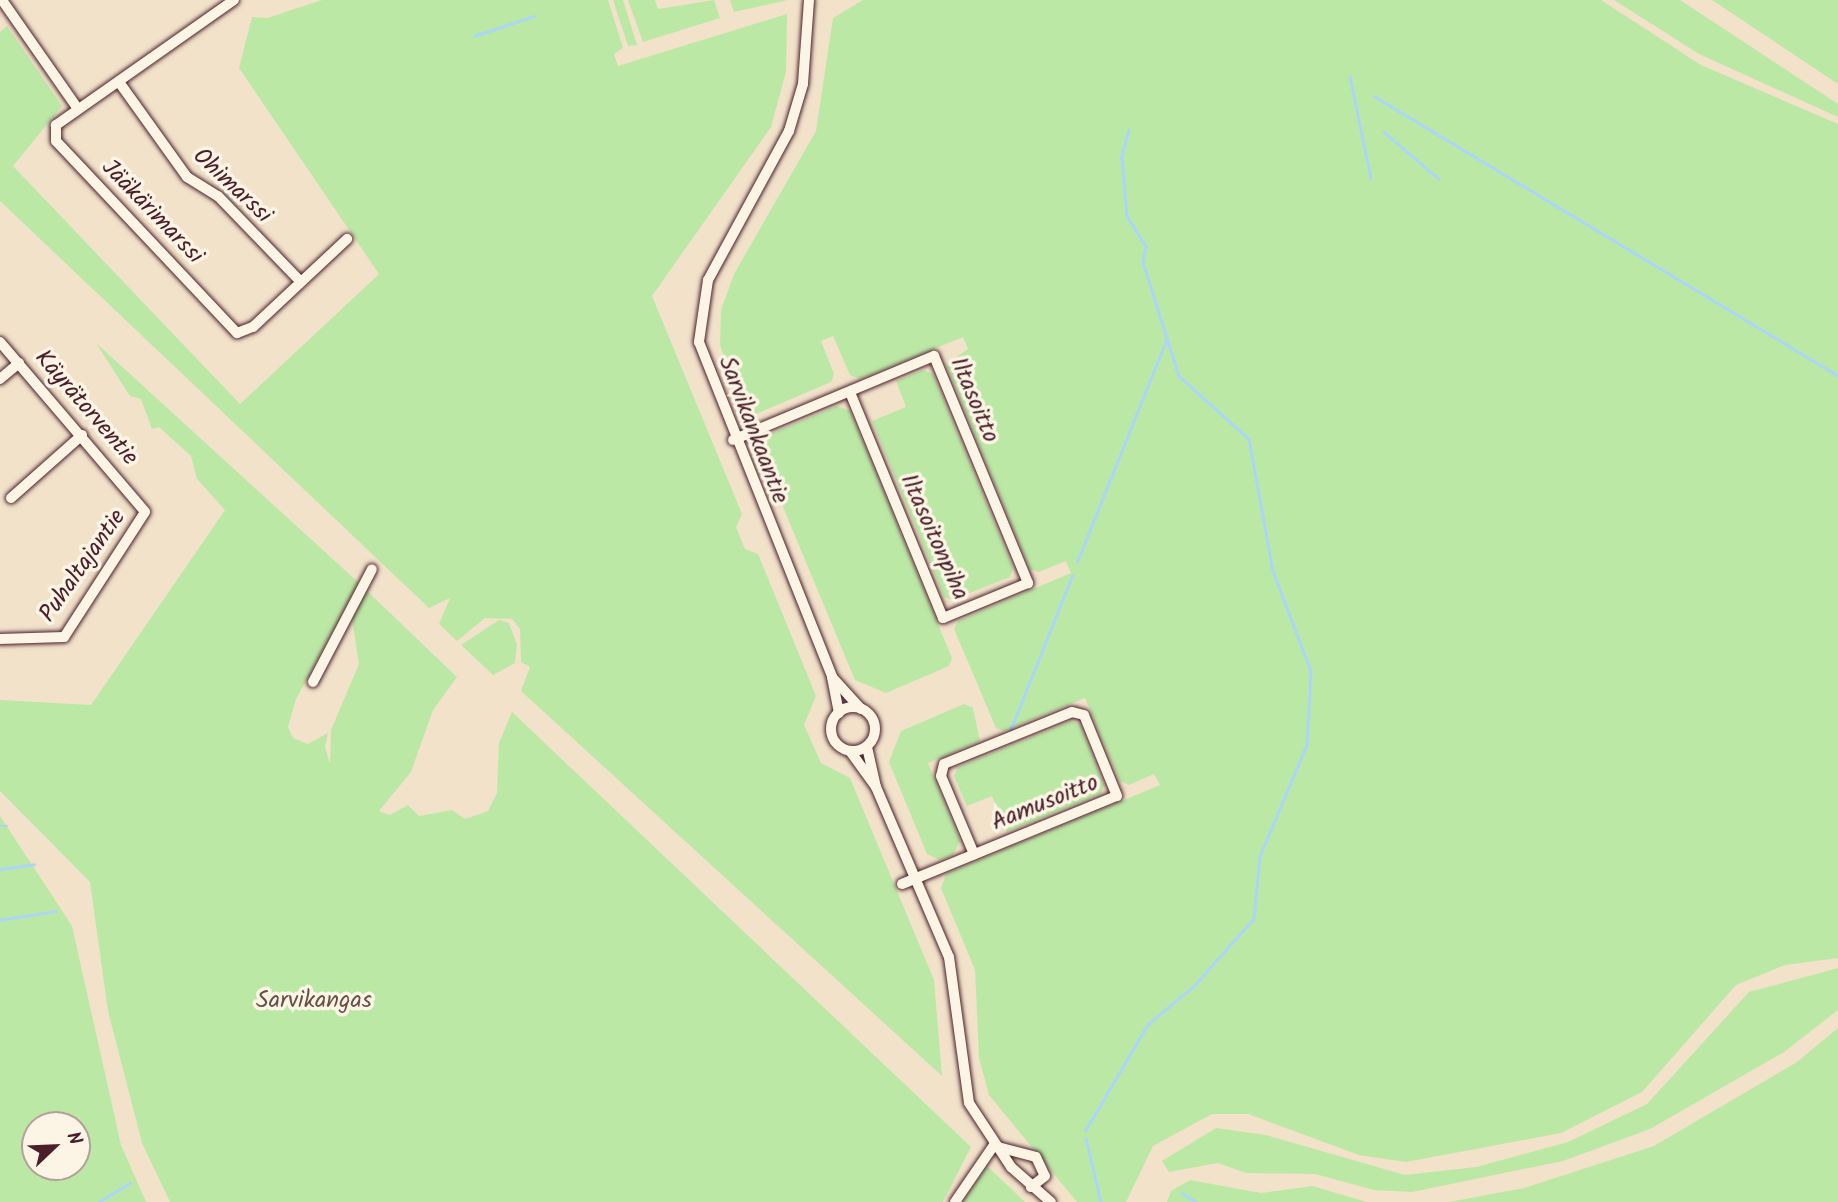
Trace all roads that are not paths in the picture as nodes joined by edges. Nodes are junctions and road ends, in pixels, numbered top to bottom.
1 (234, 0) edge
2 (808, 0) edge
3 (3, 2) edge
4 (119, 82) junction
5 (78, 109) junction
6 (347, 239) dead end
7 (299, 280) junction
8 (0, 342) edge
9 (19, 363) junction
10 (0, 379) edge
11 (850, 393) junction
12 (82, 435) junction
13 (733, 440) junction
14 (11, 498) dead end
15 (140, 502) joint
16 (372, 569) dead end
17 (1028, 583) joint
18 (0, 639) edge
19 (831, 677) junction
20 (313, 682) dead end
21 (861, 709) junction
22 (839, 713) junction
23 (867, 747) junction
24 (850, 751) junction
25 (876, 788) junction
26 (974, 854) junction
27 (915, 878) junction
28 (902, 884) dead end
29 (994, 1145) junction
30 (1031, 1187) junction
31 (955, 1202) edge
32 (1051, 1202) edge

1 - 4 street
2 - 13 street, Sarvikankaantie
3 - 5 street
4 - 5 street
4 - 7 street, Ohimarssi
5 - 7 street, Jääkärimarssi
6 - 7 street, Jääkärimarssi
8 - 9 street, Käyrätorventie
9 - 10 street
9 - 12 street, Käyrätorventie
11 - 13 street, Iltasoitto
11 - 17 street, Iltasoitonpiha
11 - 17 street, Iltasoitto
12 - 14 street
12 - 15 street, Käyrätorventie
13 - 19 street, Sarvikankaantie
15 - 18 street, Puhaltajantie
16 - 20 street
19 - 21 street, Sarvikankaantie
19 - 22 street, Sarvikankaantie
21 - 22 street
21 - 23 street, Sarvikankaantie
22 - 24 street, Sarvikankaantie
23 - 24 street
23 - 25 street, Sarvikankaantie
24 - 25 street, Sarvikankaantie
25 - 27 street, Sarvikankaantie
26 - 26 street, Aamusoitto
26 - 27 street, Aamusoitto
27 - 28 street, Aamusoitto
27 - 29 street, Sarvikankaantie
29 - 30 street, Sarvikankaantie
29 - 30 street
29 - 31 street
30 - 32 street, Sarvikankaantie

